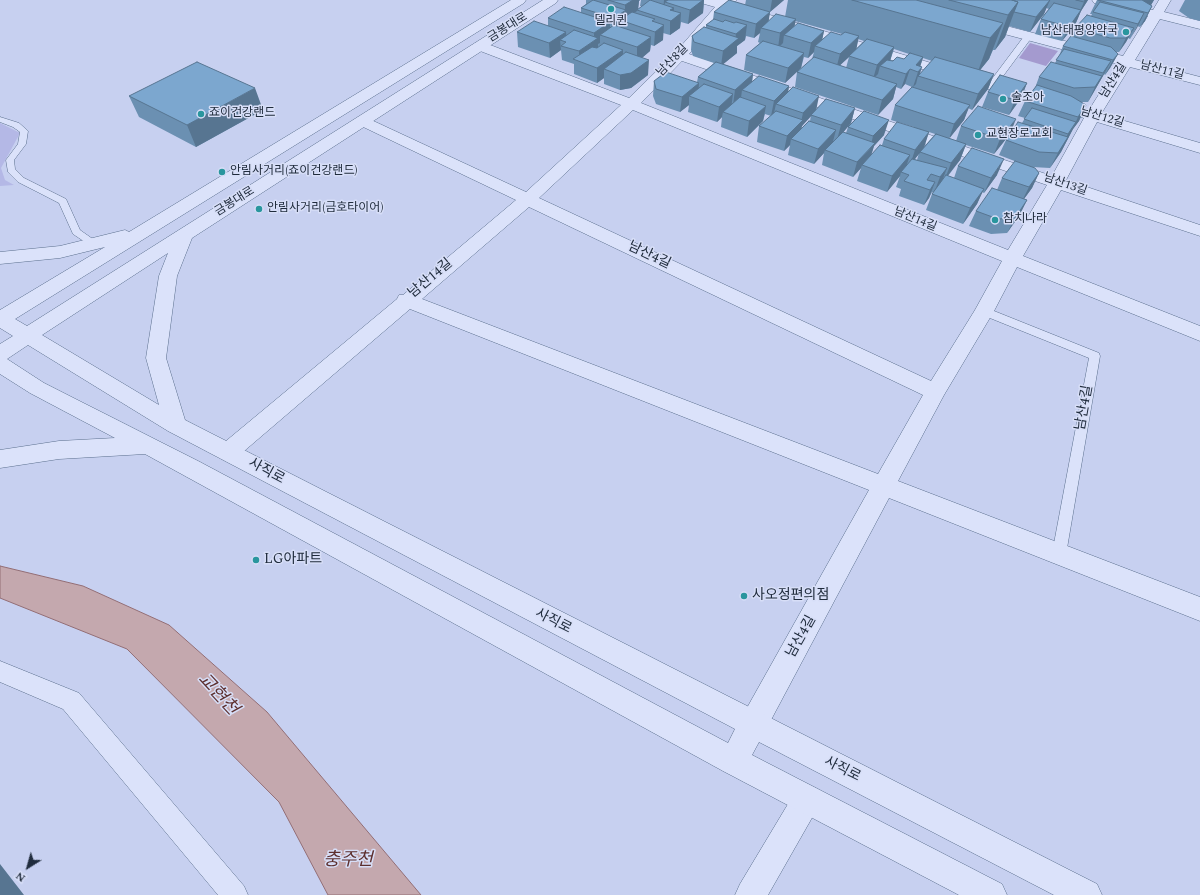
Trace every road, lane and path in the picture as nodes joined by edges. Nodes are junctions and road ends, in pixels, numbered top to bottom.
1 (520, 0) edge
2 (552, 0) edge
3 (705, 0) edge
4 (1098, 0) edge
5 (727, 3) edge
6 (1160, 7) edge
7 (967, 20) edge
8 (1200, 25) edge
9 (1028, 36) junction
10 (480, 46) junction
11 (680, 56) junction
12 (1126, 62) junction
13 (1200, 81) edge
14 (992, 85) junction
15 (631, 104) junction
16 (1093, 115) junction
17 (0, 119) edge
18 (362, 121) junction
19 (1200, 148) edge
20 (1057, 182) junction
21 (528, 199) junction
22 (1200, 230) edge
23 (145, 231) junction
24 (185, 234) junction
25 (94, 244) junction
26 (0, 258) edge
27 (1012, 259) junction
28 (406, 300) junction
29 (984, 311) junction
30 (0, 319) edge
31 (1200, 334) edge
32 (28, 335) junction
33 (0, 354) edge
34 (0, 364) edge
35 (935, 392) junction
36 (176, 425) junction
37 (148, 445) junction
38 (228, 452) junction
39 (0, 459) edge
40 (884, 485) junction
41 (1059, 554) junction
42 (1200, 608) edge
43 (0, 671) edge
44 (753, 725) junction
45 (733, 761) junction
46 (807, 800) junction
47 (235, 895) edge
48 (752, 895) edge
49 (991, 895) edge
50 (1086, 895) edge

1 - 23 street, 금봉대로
2 - 10 street, 금봉대로
3 - 5 street, 남산12길
4 - 6 street
5 - 11 street, 남산8길
5 - 14 street, 남산12길
6 - 8 street
6 - 12 street, 남산4길
7 - 9 street, 남산11길
9 - 12 street, 남산11길
9 - 14 lane
10 - 15 street, 남산14길
10 - 18 street, 금봉대로
11 - 15 street, 남산8길
11 - 20 street, 남산13길
12 - 13 street, 남산11길
12 - 16 street, 남산4길
14 - 16 street, 남산12길
15 - 21 street, 남산14길
15 - 27 street, 남산14길
16 - 19 street, 남산12길
16 - 20 street, 남산4길
17 - 25 lane
18 - 21 street, 남산4길
18 - 24 street, 금봉대로
20 - 22 street, 남산13길
20 - 27 street, 남산4길
21 - 28 street, 남산14길
21 - 35 street, 남산4길
23 - 25 street
23 - 30 street, 금봉대로
24 - 32 street, 금봉대로
24 - 36 street
25 - 26 street
27 - 29 street, 남산4길
27 - 31 street, 남산14길
28 - 38 street, 남산14길
28 - 40 street
29 - 35 street, 남산4길
29 - 41 lane, 남산4길
30 - 32 street, 사직로
32 - 33 street, 금봉대로
32 - 36 street, 사직로
34 - 37 street
35 - 40 street, 남산4길
36 - 38 street, 사직로
37 - 39 street
37 - 45 street
38 - 44 street, 사직로
40 - 41 street
40 - 44 street, 남산4길
41 - 42 street
43 - 47 street
44 - 45 street, 남산4길
44 - 50 street, 사직로
45 - 46 street
46 - 48 street
46 - 49 street

